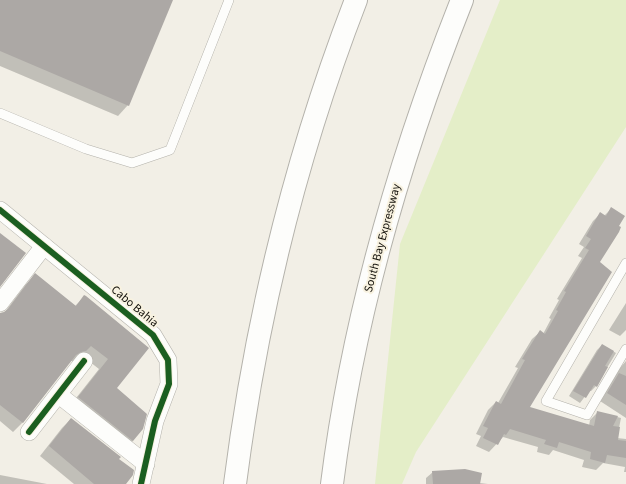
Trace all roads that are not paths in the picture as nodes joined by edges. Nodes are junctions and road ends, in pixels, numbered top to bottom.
1 (229, 0) edge
2 (356, 0) edge
3 (462, 0) edge
4 (0, 113) edge
5 (0, 210) edge
6 (44, 246) junction
7 (626, 263) edge
8 (0, 302) edge
9 (626, 349) edge
10 (84, 362) dead end
11 (59, 395) junction
12 (29, 432) dead end
13 (238, 458) junction
14 (146, 464) junction
15 (333, 480) edge
16 (141, 484) edge
17 (228, 484) edge
18 (235, 484) edge

1 - 4 lane
2 - 13 highway
3 - 15 highway, South Bay Expressway
5 - 6 street, Cabo Bahia
6 - 8 street
6 - 14 street, Cabo Bahia
7 - 9 lane
10 - 11 street
11 - 12 street
11 - 14 street
13 - 17 highway
13 - 18 highway
14 - 16 street, Cabo Bahia

